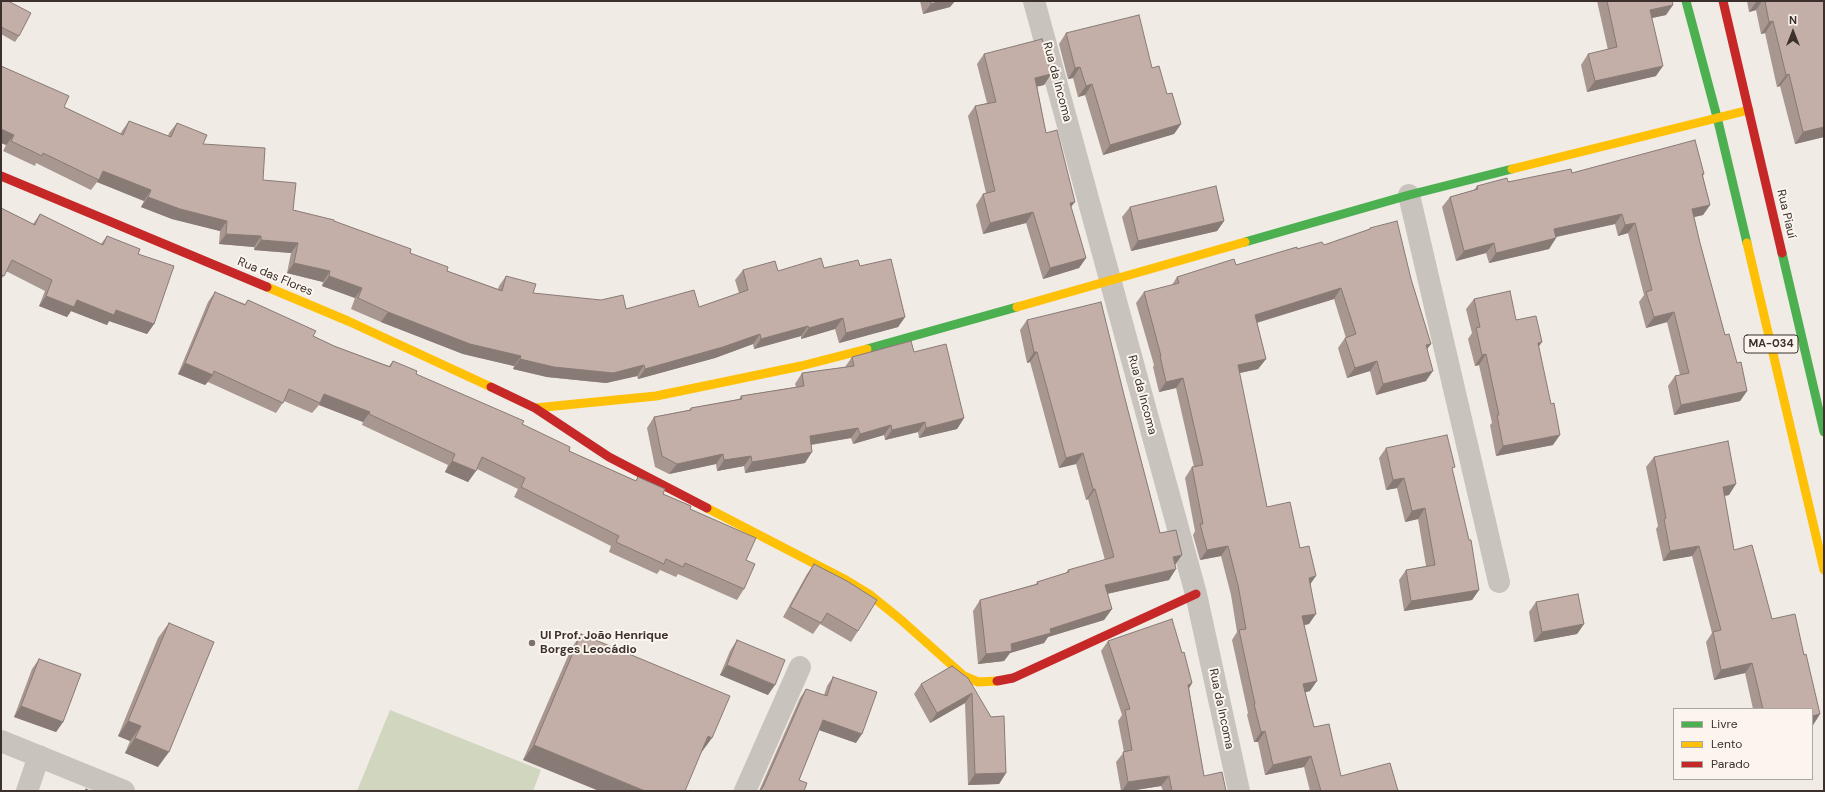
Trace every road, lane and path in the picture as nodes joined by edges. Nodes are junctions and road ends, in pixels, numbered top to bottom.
1 (1034, 1) edge
2 (1686, 1) edge
3 (1722, 1) edge
4 (1749, 110) junction
5 (1717, 117) junction
6 (1, 176) edge
7 (1410, 195) junction
8 (1111, 281) junction
9 (535, 408) junction
10 (1824, 432) edge
11 (1824, 570) edge
12 (1499, 582) dead end
13 (1196, 594) junction
14 (800, 666) dead end
15 (1, 741) edge
16 (39, 756) junction
17 (27, 791) edge
18 (124, 791) edge
19 (745, 791) edge
20 (1239, 791) edge

1 - 8 street, Rua da Incoma
2 - 5 street, MA-034
3 - 4 street, Rua Piauí / MA-034
4 - 5 street
4 - 10 street, Rua Piauí / MA-034
5 - 7 street
5 - 11 street, MA-034
6 - 9 street, Rua das Flores
7 - 8 street
7 - 12 street
8 - 9 street
8 - 13 street, Rua da Incoma
9 - 13 street, Rua das Flores
13 - 20 street, Rua da Incoma
14 - 19 street
15 - 16 street
16 - 17 street
16 - 18 street

